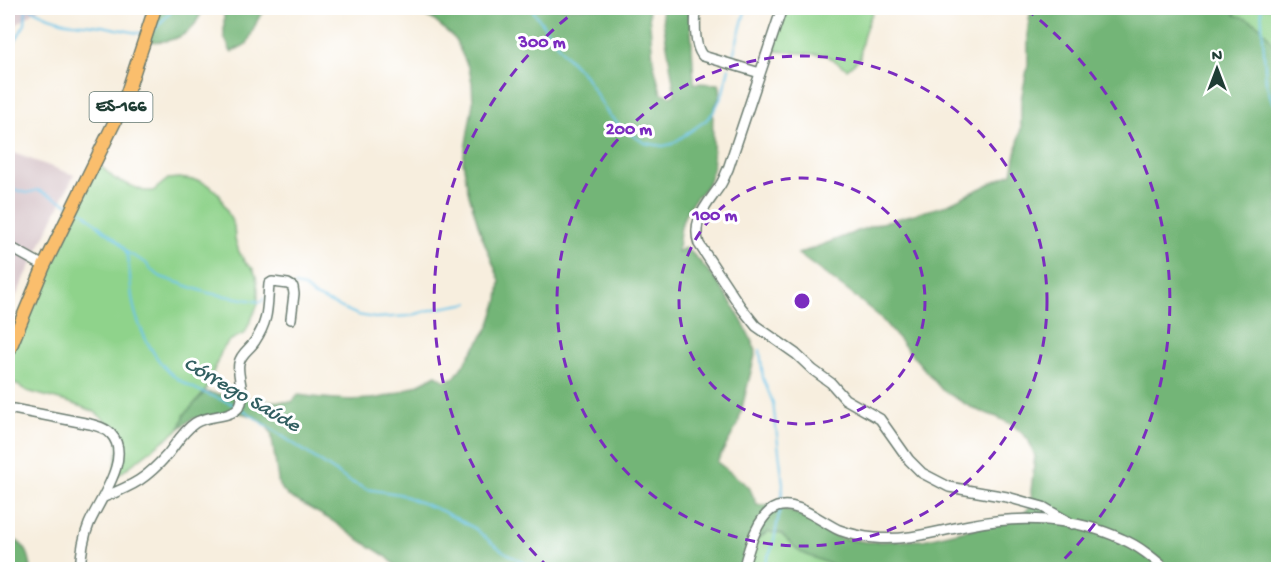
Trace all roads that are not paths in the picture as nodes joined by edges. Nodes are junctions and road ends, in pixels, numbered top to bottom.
1 (155, 8) edge
2 (696, 8) edge
3 (782, 8) edge
4 (760, 73) junction
5 (8, 246) edge
6 (44, 266) junction
7 (291, 319) dead end
8 (8, 353) edge
9 (8, 408) edge
10 (104, 497) junction
11 (1072, 524) junction
12 (80, 570) edge
13 (743, 570) edge
14 (1167, 570) edge

1 - 6 main road, ES-166
2 - 4 street
3 - 4 street
4 - 11 street
5 - 6 street
6 - 8 main road, ES-166
7 - 10 street
9 - 10 street
10 - 12 street
11 - 13 street
11 - 14 street

